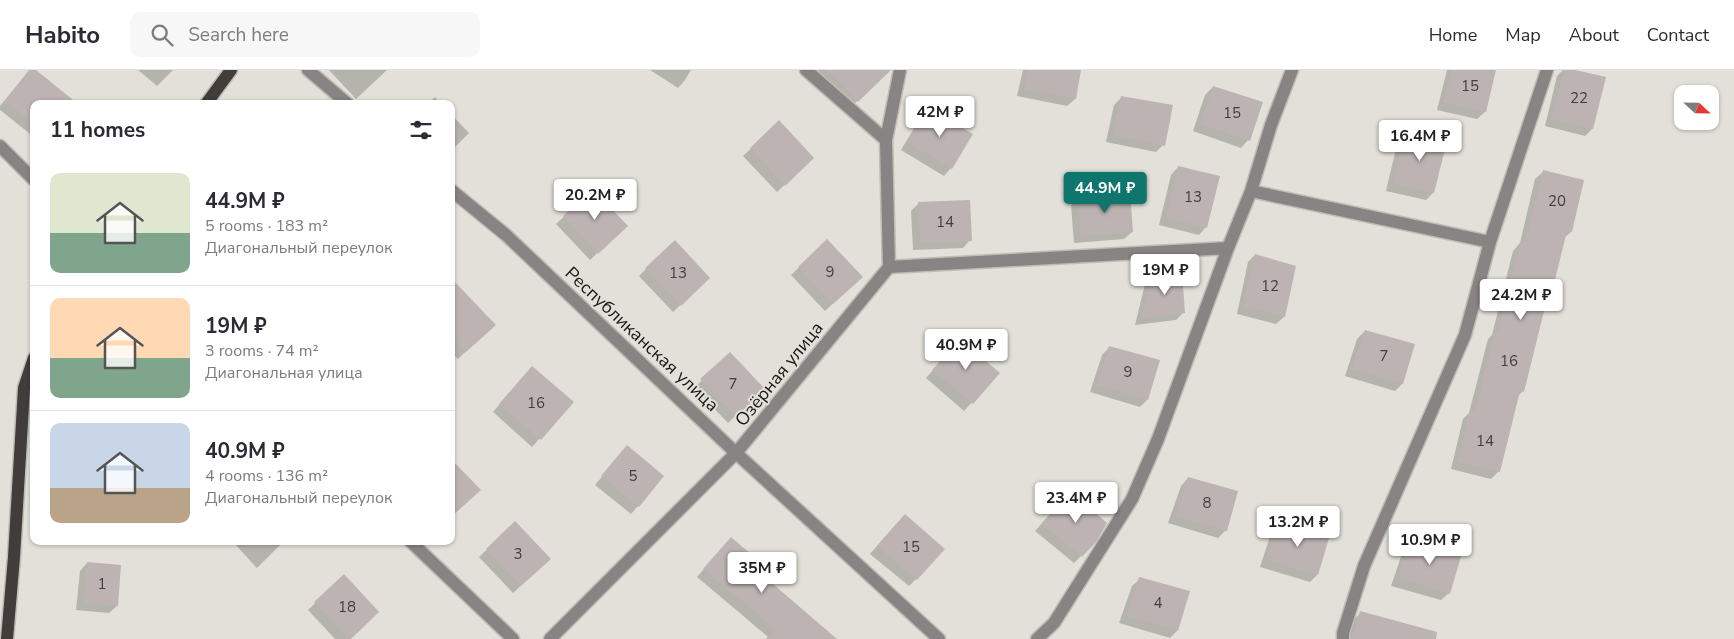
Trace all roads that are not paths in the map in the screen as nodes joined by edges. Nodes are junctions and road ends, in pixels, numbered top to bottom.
1 (231, 70) edge
2 (308, 70) edge
3 (806, 70) edge
4 (900, 70) edge
5 (1292, 70) edge
6 (1547, 70) edge
7 (209, 100) edge
8 (343, 100) edge
9 (886, 140) junction
10 (0, 146) edge
11 (30, 176) edge
12 (1251, 191) junction
13 (455, 193) edge
14 (1490, 242) junction
15 (1228, 248) junction
16 (889, 267) junction
17 (30, 370) edge
18 (736, 453) junction
19 (414, 545) edge
20 (7, 639) edge
21 (513, 639) edge
22 (550, 639) edge
23 (939, 639) edge
24 (1037, 639) edge
25 (1343, 639) edge

1 - 7 main road
2 - 8 street
3 - 9 street
4 - 9 street
5 - 12 street
6 - 14 street
9 - 16 street
10 - 11 street
12 - 14 street
12 - 15 street
13 - 18 street, Республиканская улица
14 - 25 street
15 - 16 street
15 - 24 street
16 - 18 street, Озёрная улица
17 - 20 main road
18 - 22 street, Озёрная улица
18 - 23 street, Республиканская улица
19 - 21 street

